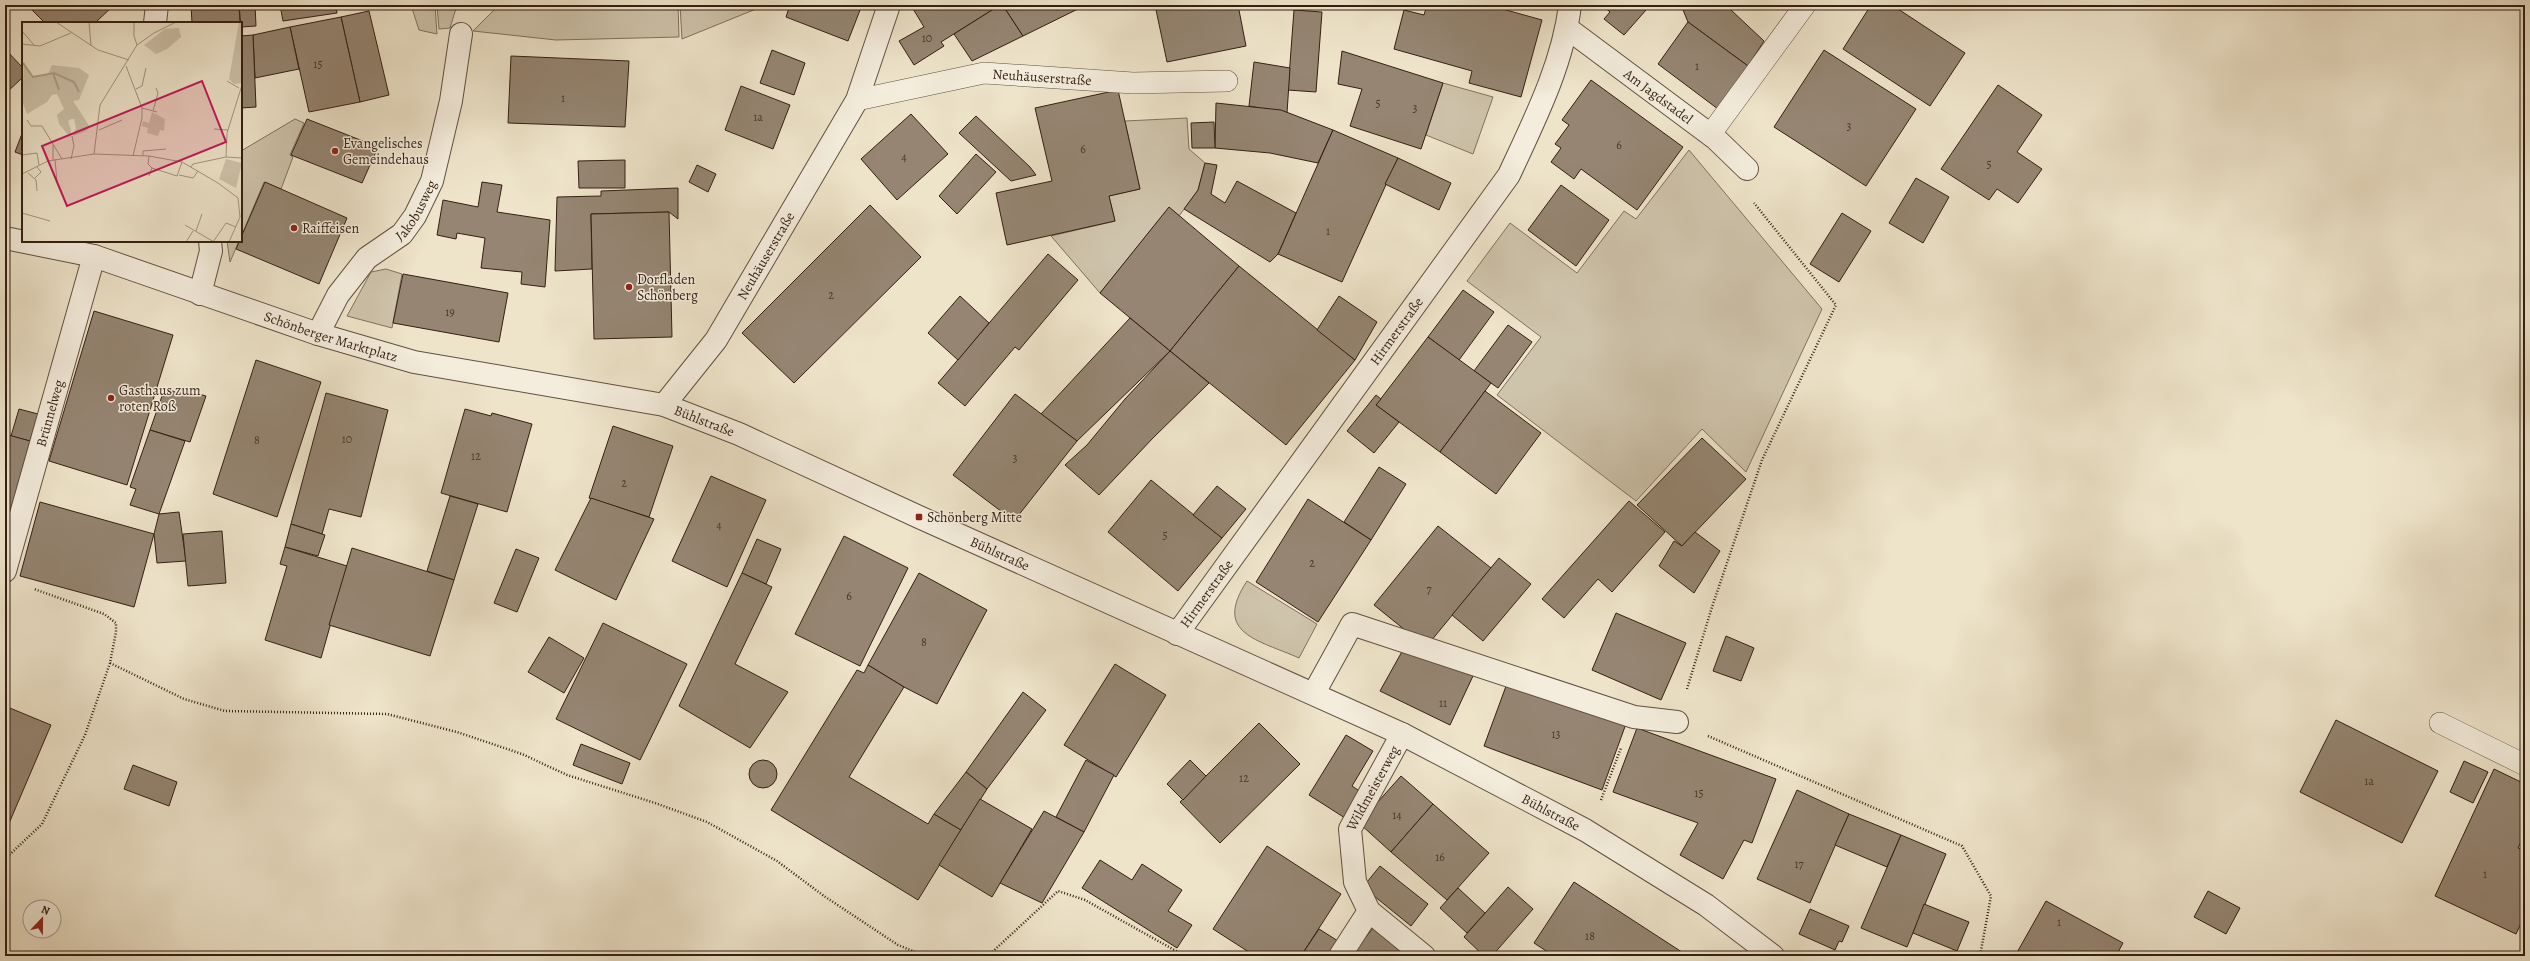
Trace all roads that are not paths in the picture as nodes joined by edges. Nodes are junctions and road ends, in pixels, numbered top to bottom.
1 (156, 5) edge
2 (889, 5) edge
3 (1570, 5) edge
4 (1805, 5) edge
5 (155, 22) edge
6 (1567, 28) junction
7 (461, 34) dead end
8 (1227, 81) dead end
9 (857, 100) junction
10 (1710, 135) junction
11 (1747, 168) road end
12 (5, 238) edge
13 (22, 240) edge
14 (38, 242) edge
15 (210, 242) edge
16 (62, 245) edge
17 (94, 256) junction
18 (200, 294) junction
19 (318, 334) junction
20 (664, 405) junction
21 (5, 570) edge
22 (1177, 634) junction
23 (1314, 693) junction
24 (1677, 722) road end
25 (2440, 723) dead end
26 (1402, 734) junction
27 (2525, 765) edge
28 (1369, 911) junction
29 (1340, 956) edge
30 (1424, 956) edge
31 (1773, 956) edge

1 - 5 street
2 - 9 street, Neuhäuserstraße
3 - 6 street, Hirmerstraße
4 - 10 lane
6 - 10 street, Am Jagdstadel
6 - 22 street, Hirmerstraße
7 - 19 street, Jakobusweg
8 - 9 lane, Neuhäuserstraße
9 - 20 street, Neuhäuserstraße
10 - 11 street, Am Jagdstadel
12 - 13 street, Schönberger Marktplatz
14 - 16 street, Schönberger Marktplatz
15 - 18 street
16 - 17 street, Schönberger Marktplatz
17 - 18 street, Schönberger Marktplatz
17 - 21 street, Brünnelweg
18 - 19 street, Schönberger Marktplatz
19 - 20 street, Schönberger Marktplatz
20 - 22 street, Bühlstraße
22 - 23 street, Bühlstraße
23 - 24 street
23 - 26 street, Bühlstraße
25 - 27 lane
26 - 28 street, Wildmeisterweg
26 - 31 street, Bühlstraße
28 - 29 street
28 - 30 street, Wildmeisterweg

